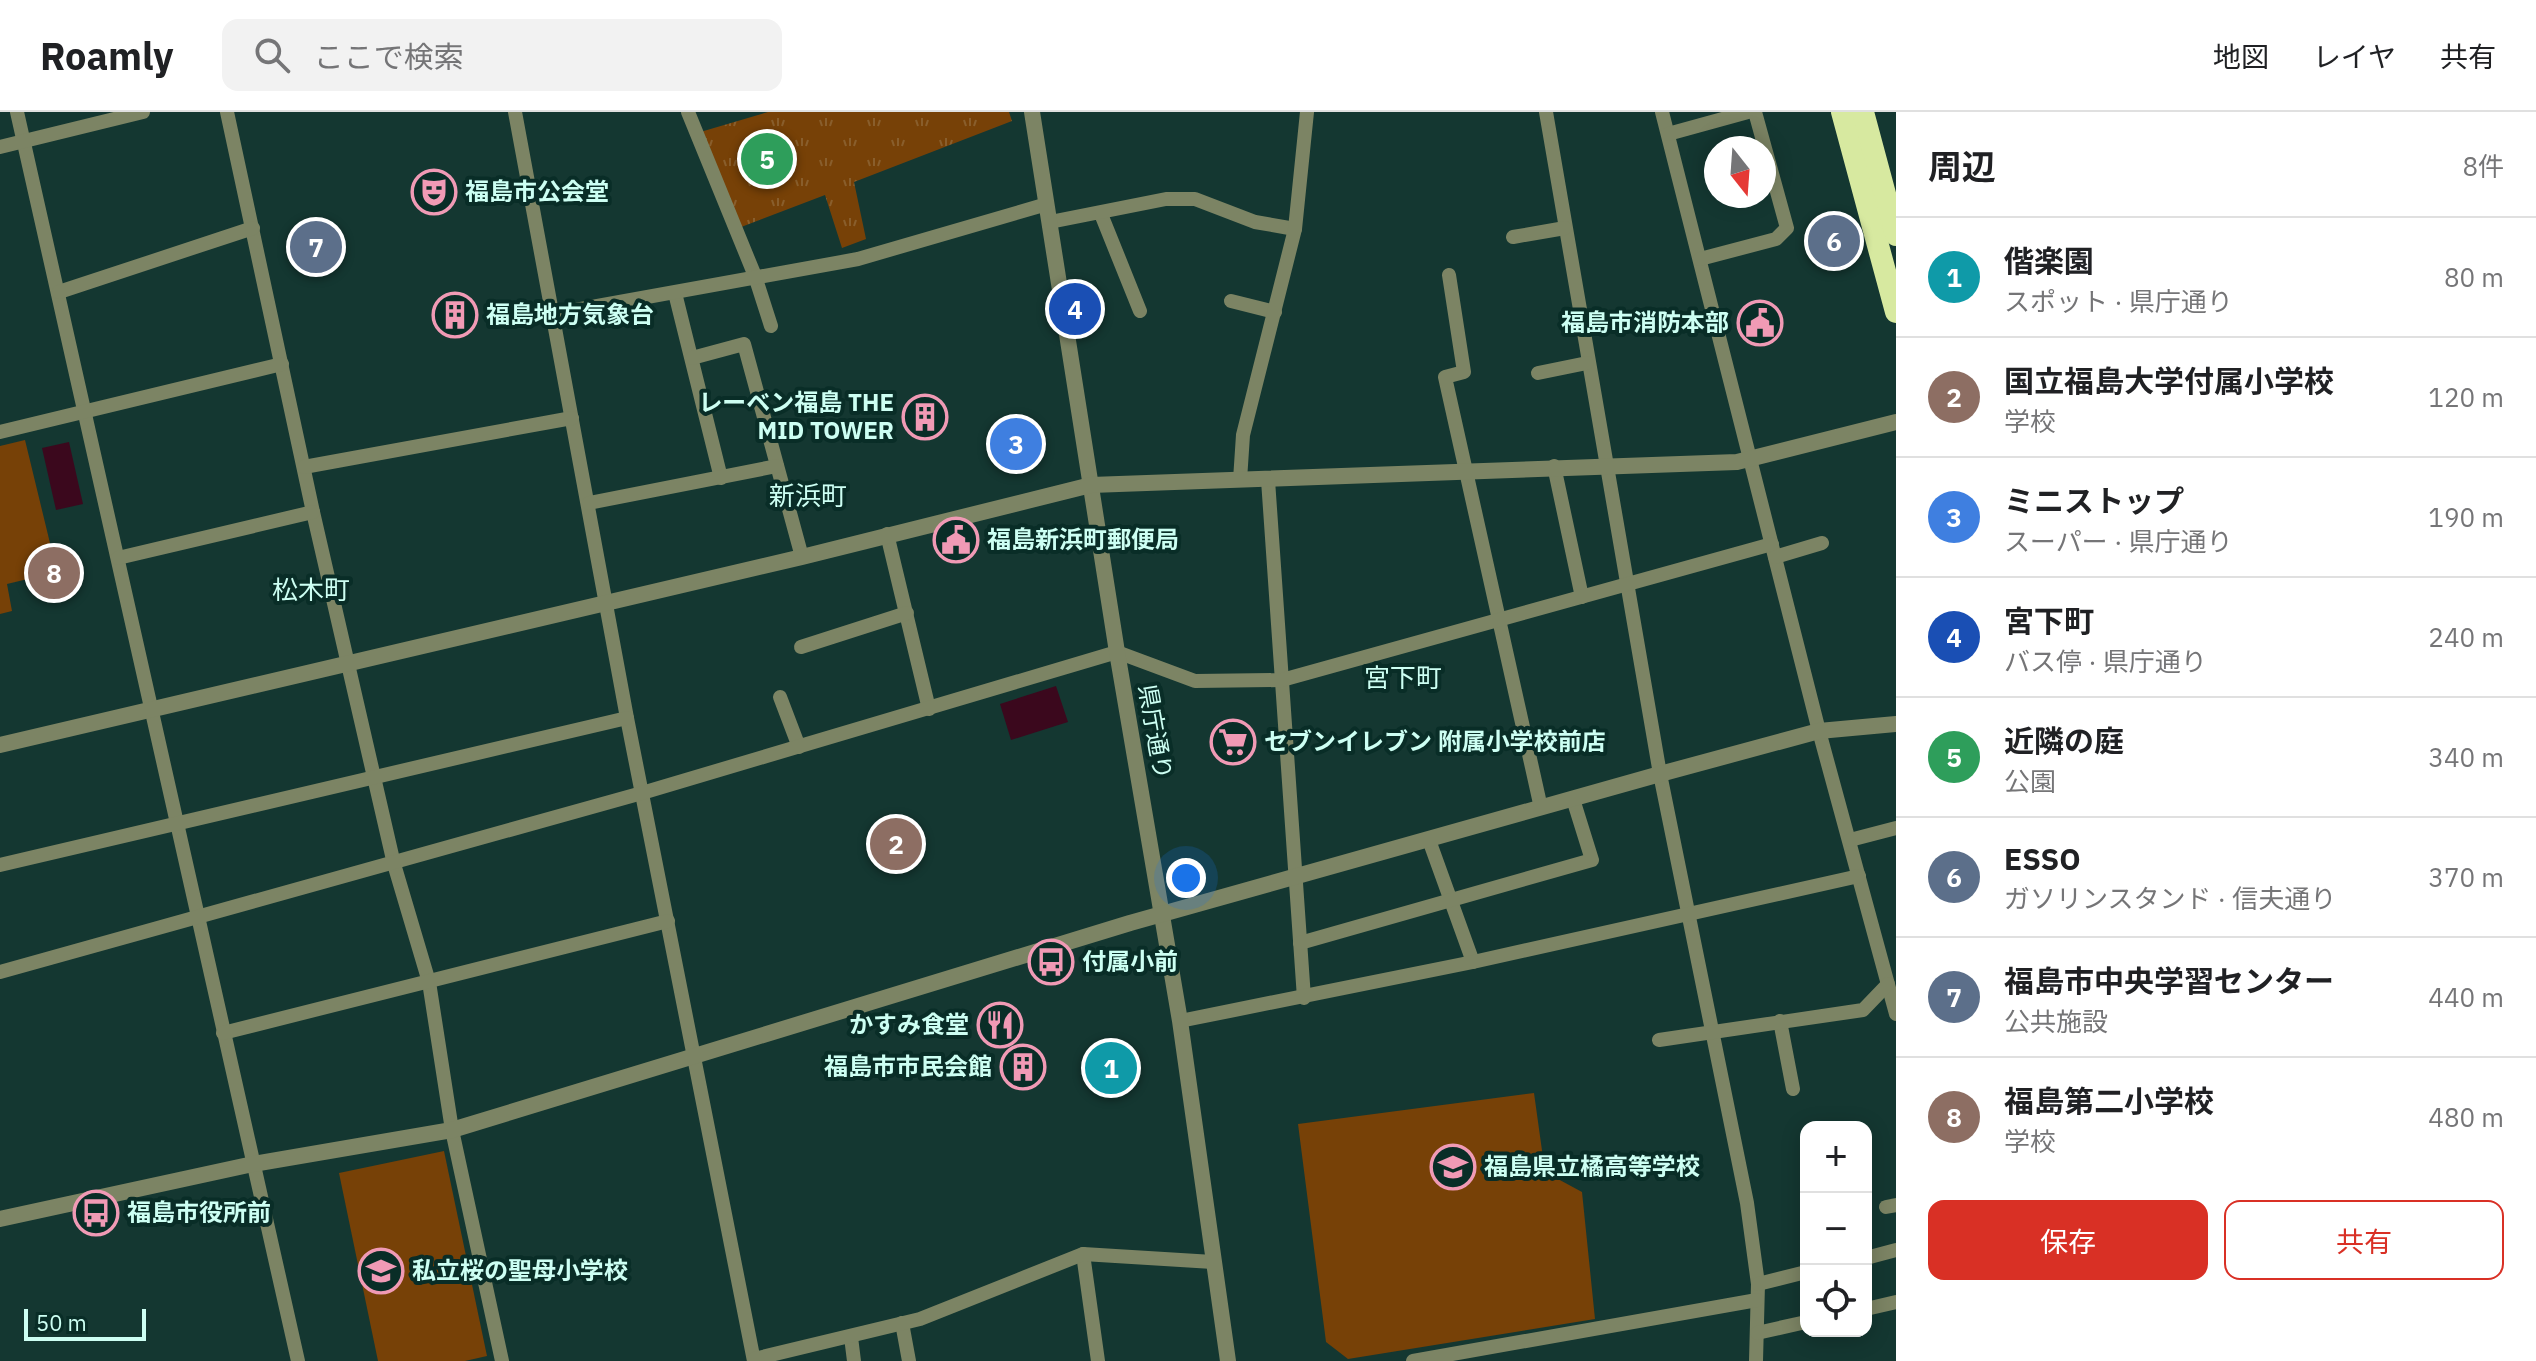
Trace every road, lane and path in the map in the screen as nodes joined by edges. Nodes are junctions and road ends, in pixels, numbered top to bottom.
1 (17, 112) edge
2 (143, 112) edge
3 (227, 112) edge
4 (515, 112) edge
5 (688, 112) edge
6 (1032, 112) edge
7 (1307, 112) edge
8 (1546, 112) edge
9 (1662, 112) edge
10 (1748, 112) edge
11 (1755, 112) edge
12 (1842, 112) edge
13 (1863, 112) edge
14 (1668, 134) junction
15 (23, 141) junction
16 (0, 147) edge
17 (1047, 204) junction
18 (1101, 214) junction
19 (1050, 222) junction
20 (253, 228) junction
21 (1565, 228) junction
22 (1295, 229) junction
23 (1896, 235) edge
24 (1513, 237) dead end
25 (1700, 259) junction
26 (1449, 275) dead end
27 (755, 276) junction
28 (59, 292) junction
29 (675, 293) junction
30 (1231, 301) dead end
31 (1140, 311) dead end
32 (1275, 312) junction
33 (1896, 312) edge
34 (553, 314) junction
35 (771, 326) dead end
36 (692, 358) junction
37 (1587, 363) junction
38 (282, 364) junction
39 (1538, 373) dead end
40 (86, 412) junction
41 (572, 418) junction
42 (1896, 422) edge
43 (0, 432) edge
44 (1752, 460) junction
45 (777, 466) junction
46 (1554, 466) junction
47 (1607, 466) junction
48 (304, 467) junction
49 (1465, 471) junction
50 (721, 478) junction
51 (1240, 480) junction
52 (1268, 480) junction
53 (1091, 485) junction
54 (589, 503) junction
55 (313, 512) junction
56 (887, 534) junction
57 (1822, 543) dead end
58 (1774, 551) junction
59 (802, 557) junction
60 (118, 558) junction
61 (1629, 586) junction
62 (1582, 597) junction
63 (606, 601) junction
64 (907, 613) junction
65 (1499, 621) junction
66 (801, 647) dead end
67 (1117, 652) junction
68 (348, 663) junction
69 (1282, 680) junction
70 (780, 697) dead end
71 (153, 709) junction
72 (929, 709) junction
73 (627, 718) junction
74 (1896, 724) edge
75 (1819, 731) junction
76 (0, 745) edge
77 (799, 747) junction
78 (1660, 774) junction
79 (374, 775) junction
80 (642, 793) junction
81 (1573, 799) junction
82 (1541, 808) junction
83 (177, 822) junction
84 (1896, 828) edge
85 (1429, 840) junction
86 (1850, 840) junction
87 (394, 864) junction
88 (0, 865) edge
89 (1859, 876) junction
90 (1299, 878) junction
91 (1452, 903) junction
92 (1687, 912) junction
93 (1162, 915) junction
94 (197, 916) junction
95 (668, 921) junction
96 (1300, 943) junction
97 (1473, 962) junction
98 (0, 972) edge
99 (429, 982) junction
100 (1888, 984) junction
101 (1304, 998) junction
102 (1896, 1014) edge
103 (1180, 1021) junction
104 (1780, 1021) junction
105 (1710, 1032) junction
106 (223, 1033) junction
107 (1659, 1040) dead end
108 (695, 1059) junction
109 (1793, 1089) dead end
110 (452, 1130) junction
111 (253, 1164) junction
112 (0, 1219) edge
113 (1896, 1250) edge
114 (1083, 1254) junction
115 (1872, 1256) edge
116 (1213, 1262) junction
117 (1800, 1274) edge
118 (1758, 1284) junction
119 (1757, 1300) junction
120 (1896, 1302) edge
121 (1872, 1308) edge
122 (902, 1323) junction
123 (1800, 1323) edge
124 (1757, 1333) junction
125 (851, 1337) junction
126 (1480, 1355) edge
127 (754, 1360) edge
128 (298, 1361) edge
129 (502, 1361) edge
130 (854, 1361) edge
131 (909, 1361) edge
132 (1098, 1361) edge
133 (1228, 1361) edge
134 (1413, 1361) edge
135 (1756, 1361) edge

1 - 15 street
2 - 15 street
3 - 20 street
4 - 34 street
5 - 27 street
6 - 17 street, 県庁通り
7 - 22 street
8 - 21 street
9 - 14 street
10 - 14 street
11 - 25 street
12 - 33 highway
13 - 23 highway
14 - 25 street
15 - 16 street
15 - 28 street
17 - 19 street, 県庁通り
17 - 27 street
18 - 19 street
18 - 22 street
18 - 31 street
19 - 53 street, 県庁通り
20 - 28 street
20 - 38 street
21 - 24 street
21 - 37 street
22 - 32 street
25 - 44 street
26 - 49 street
27 - 29 street
27 - 35 street
28 - 40 street
29 - 34 street
29 - 36 street
30 - 32 street
32 - 51 street
34 - 41 street
36 - 45 street
36 - 50 street
37 - 39 street
37 - 47 street
38 - 40 street
38 - 48 street
40 - 43 street
40 - 60 street
41 - 48 street
41 - 54 street
42 - 44 street
44 - 47 street
44 - 58 street
45 - 50 street
45 - 59 street
46 - 47 street
46 - 49 street
46 - 62 street
47 - 61 street
48 - 55 street
49 - 52 street
49 - 65 street
50 - 54 street
51 - 52 street
51 - 53 street
52 - 69 street
53 - 56 street
53 - 67 street, 県庁通り
54 - 63 street
55 - 60 street
55 - 68 street
56 - 59 street
56 - 64 street
57 - 58 street
58 - 61 street
58 - 75 street
59 - 63 street
60 - 71 street
61 - 62 street
61 - 78 street
62 - 65 street
63 - 68 street
63 - 73 street
64 - 66 street
64 - 72 street
65 - 69 street
65 - 82 street
67 - 69 street
67 - 72 street
67 - 93 street, 県庁通り
68 - 71 street
68 - 79 street
69 - 90 street
70 - 77 street
71 - 76 street
71 - 83 street
72 - 77 street
73 - 79 street
73 - 80 street
74 - 75 street
75 - 78 street
75 - 86 street
77 - 80 street
78 - 81 street
78 - 92 street
79 - 83 street
79 - 87 street
80 - 87 street
80 - 95 street
81 - 82 street
81 - 91 street
82 - 85 street
83 - 88 street
83 - 94 street
84 - 86 street
85 - 90 street
85 - 91 street
86 - 89 street
87 - 94 street
87 - 99 street
89 - 92 street
89 - 100 street
90 - 93 street
90 - 96 street
91 - 96 street
91 - 97 street
92 - 97 street
92 - 105 street
93 - 103 street, 県庁通り
93 - 108 street
94 - 98 street
94 - 106 street
95 - 99 street
95 - 108 street
96 - 101 street
97 - 101 street
99 - 106 street
99 - 110 street
100 - 102 street
100 - 104 street
101 - 103 street
103 - 116 street, 県庁通り
104 - 105 street
104 - 109 street
105 - 107 street
105 - 118 street
106 - 111 street
108 - 110 street
108 - 127 street
110 - 111 street
110 - 129 street
111 - 112 street
111 - 128 street
113 - 115 street
114 - 116 street
114 - 122 street
114 - 132 street
116 - 133 street, 県庁通り
117 - 118 street
118 - 119 street
119 - 124 street
119 - 126 street
120 - 121 street
122 - 125 street
122 - 131 street
123 - 124 street
124 - 135 street
125 - 127 street
125 - 130 street
126 - 134 street

